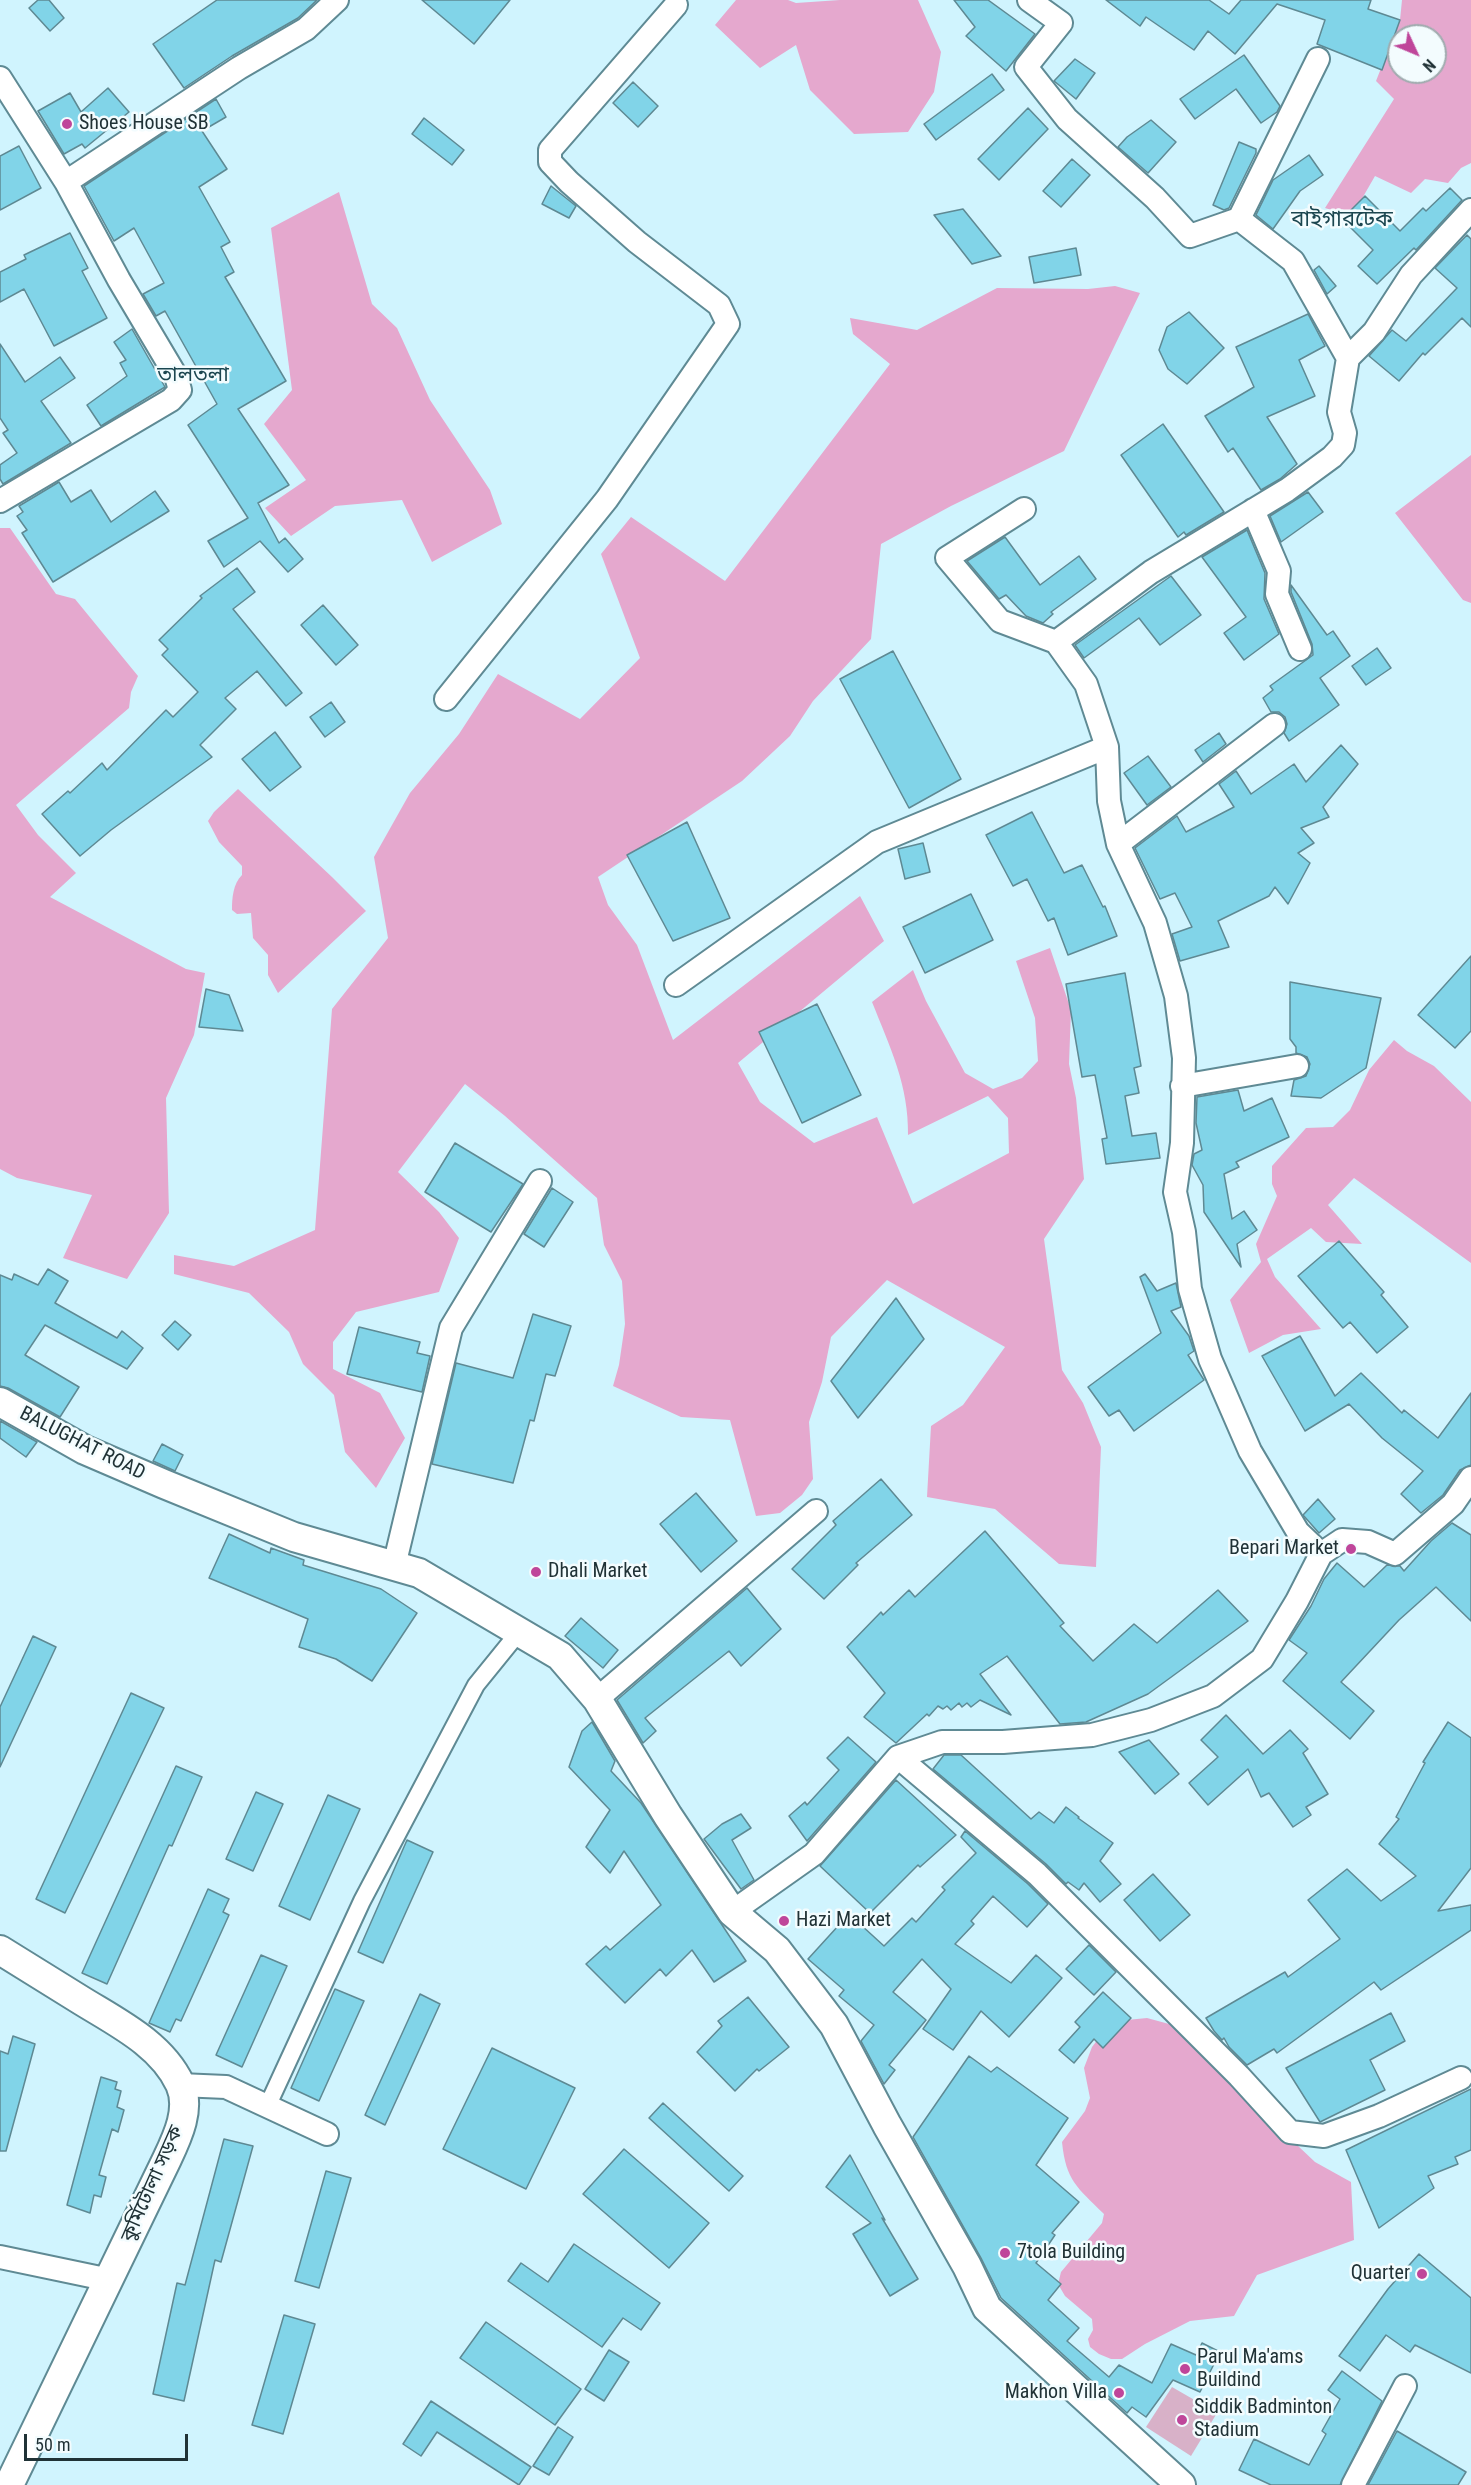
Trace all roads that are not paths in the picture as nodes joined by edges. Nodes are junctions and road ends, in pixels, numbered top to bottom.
1 (337, 0) edge
2 (1029, 0) edge
3 (676, 2) edge
4 (1318, 59) dead end
5 (0, 78) edge
6 (66, 182) junction
7 (1471, 210) edge
8 (1239, 219) junction
9 (1348, 358) junction
10 (0, 501) edge
11 (1024, 509) dead end
12 (1254, 510) junction
13 (1056, 642) junction
14 (1300, 649) dead end
15 (446, 699) dead end
16 (1274, 726) dead end
17 (1107, 747) junction
18 (1118, 844) junction
19 (676, 986) dead end
20 (1296, 1066) dead end
21 (1182, 1086) junction
22 (540, 1181) dead end
23 (0, 1402) edge
24 (1471, 1478) edge
25 (816, 1511) dead end
26 (1321, 1554) junction
27 (394, 1566) junction
28 (519, 1632) junction
29 (597, 1699) junction
30 (898, 1757) junction
31 (732, 1912) junction
32 (0, 1950) edge
33 (1461, 2078) dead end
34 (180, 2085) junction
35 (267, 2107) junction
36 (327, 2134) dead end
37 (0, 2257) edge
38 (110, 2280) junction
39 (1405, 2386) dead end
40 (9, 2485) edge
41 (1181, 2485) edge
42 (1353, 2485) edge

1 - 6 street
2 - 8 street
3 - 15 street
4 - 8 street
5 - 6 street
6 - 10 street
7 - 9 street
8 - 9 street
9 - 12 street
11 - 13 street
12 - 13 street
12 - 14 street
13 - 17 street
16 - 18 street
17 - 18 street
17 - 19 street
18 - 21 street
20 - 21 street
21 - 26 street
22 - 27 street
23 - 27 street, BALUGHAT ROAD
24 - 26 street
25 - 29 street
26 - 30 street
27 - 28 street, BALUGHAT ROAD
28 - 29 street, BALUGHAT ROAD
28 - 35 street
29 - 31 street, BALUGHAT ROAD
30 - 31 street
30 - 33 street
31 - 41 street, BALUGHAT ROAD
32 - 34 street, কুর্মিটোলা সড়ক
34 - 35 street
34 - 38 street, কুর্মিটোলা সড়ক
35 - 36 street
37 - 38 street
38 - 40 street, কুর্মিটোলা সড়ক
39 - 42 street

